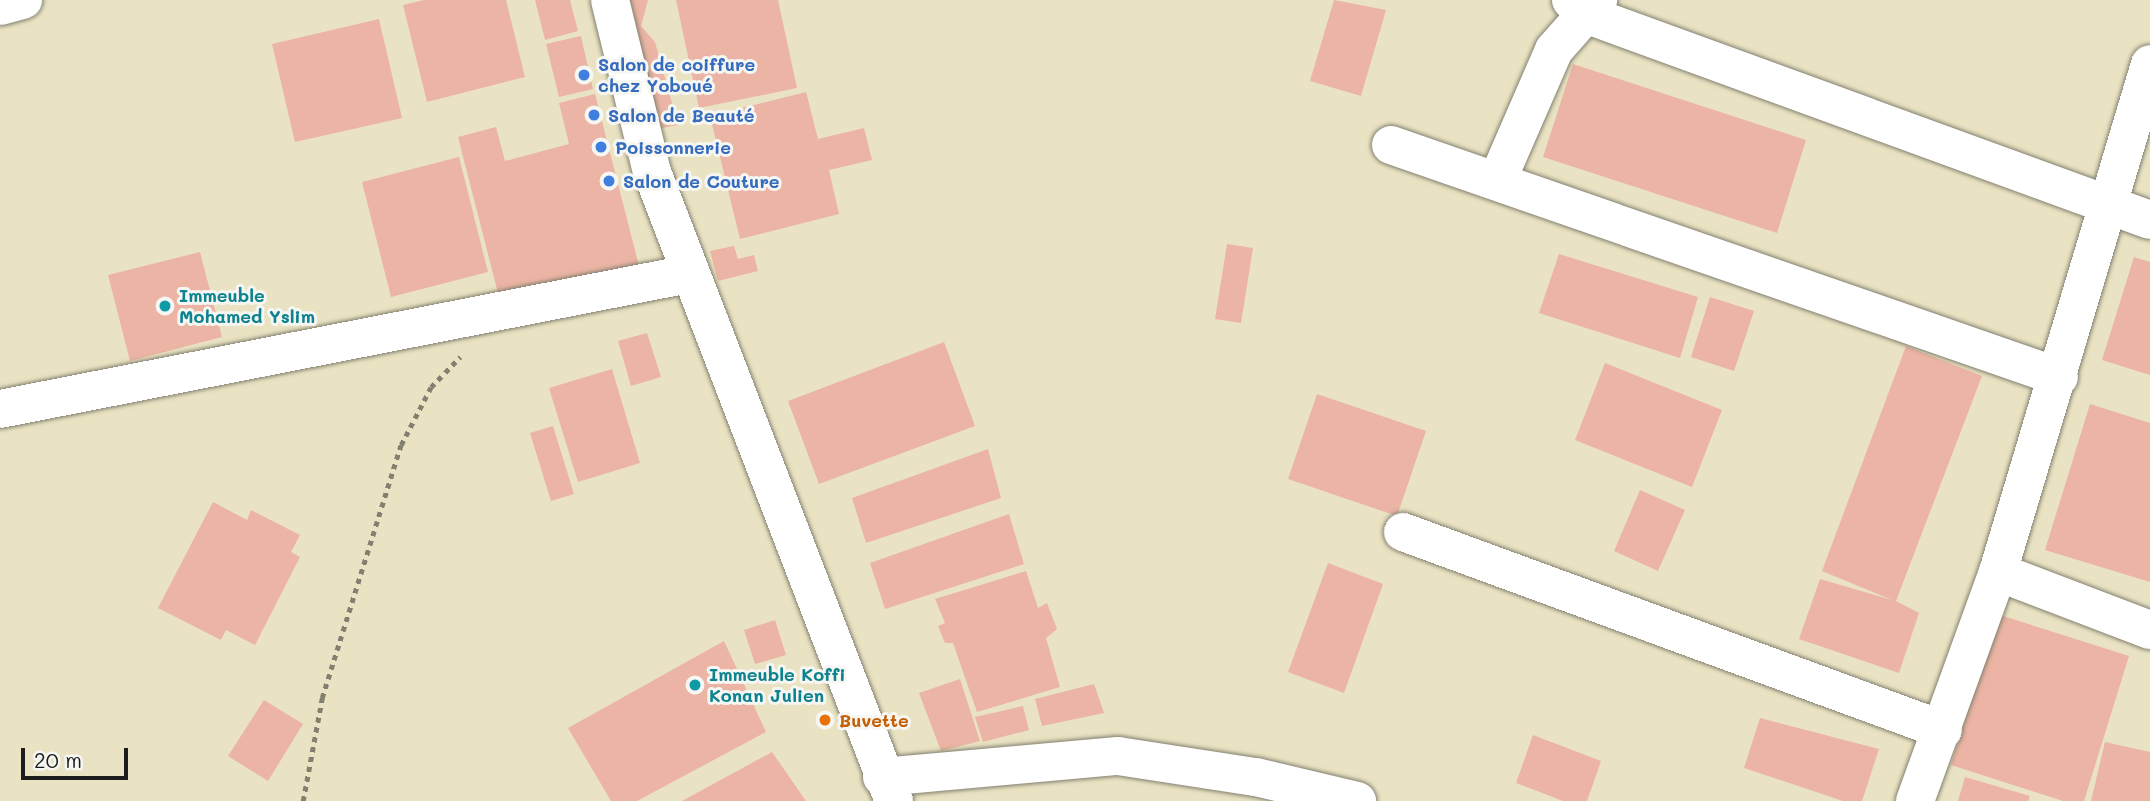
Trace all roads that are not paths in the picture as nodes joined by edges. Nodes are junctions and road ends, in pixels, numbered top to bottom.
1 (23, 0) edge
2 (610, 0) edge
3 (1584, 4) edge
4 (0, 6) edge
5 (2150, 64) edge
6 (1391, 145) dead end
7 (1497, 181) junction
8 (2112, 208) junction
9 (2150, 220) edge
10 (689, 274) junction
11 (2059, 377) junction
12 (0, 408) edge
13 (1403, 532) dead end
14 (1998, 572) junction
15 (2150, 630) edge
16 (1942, 730) junction
17 (888, 789) edge
18 (1357, 801) edge
19 (1915, 801) edge

1 - 4 street
2 - 10 street
3 - 7 street
3 - 8 street
5 - 8 street
6 - 7 street
7 - 11 street
8 - 9 street
8 - 11 street
10 - 12 street
10 - 17 street
11 - 14 street
13 - 16 street
14 - 15 street
14 - 16 street
16 - 19 street
17 - 18 street

